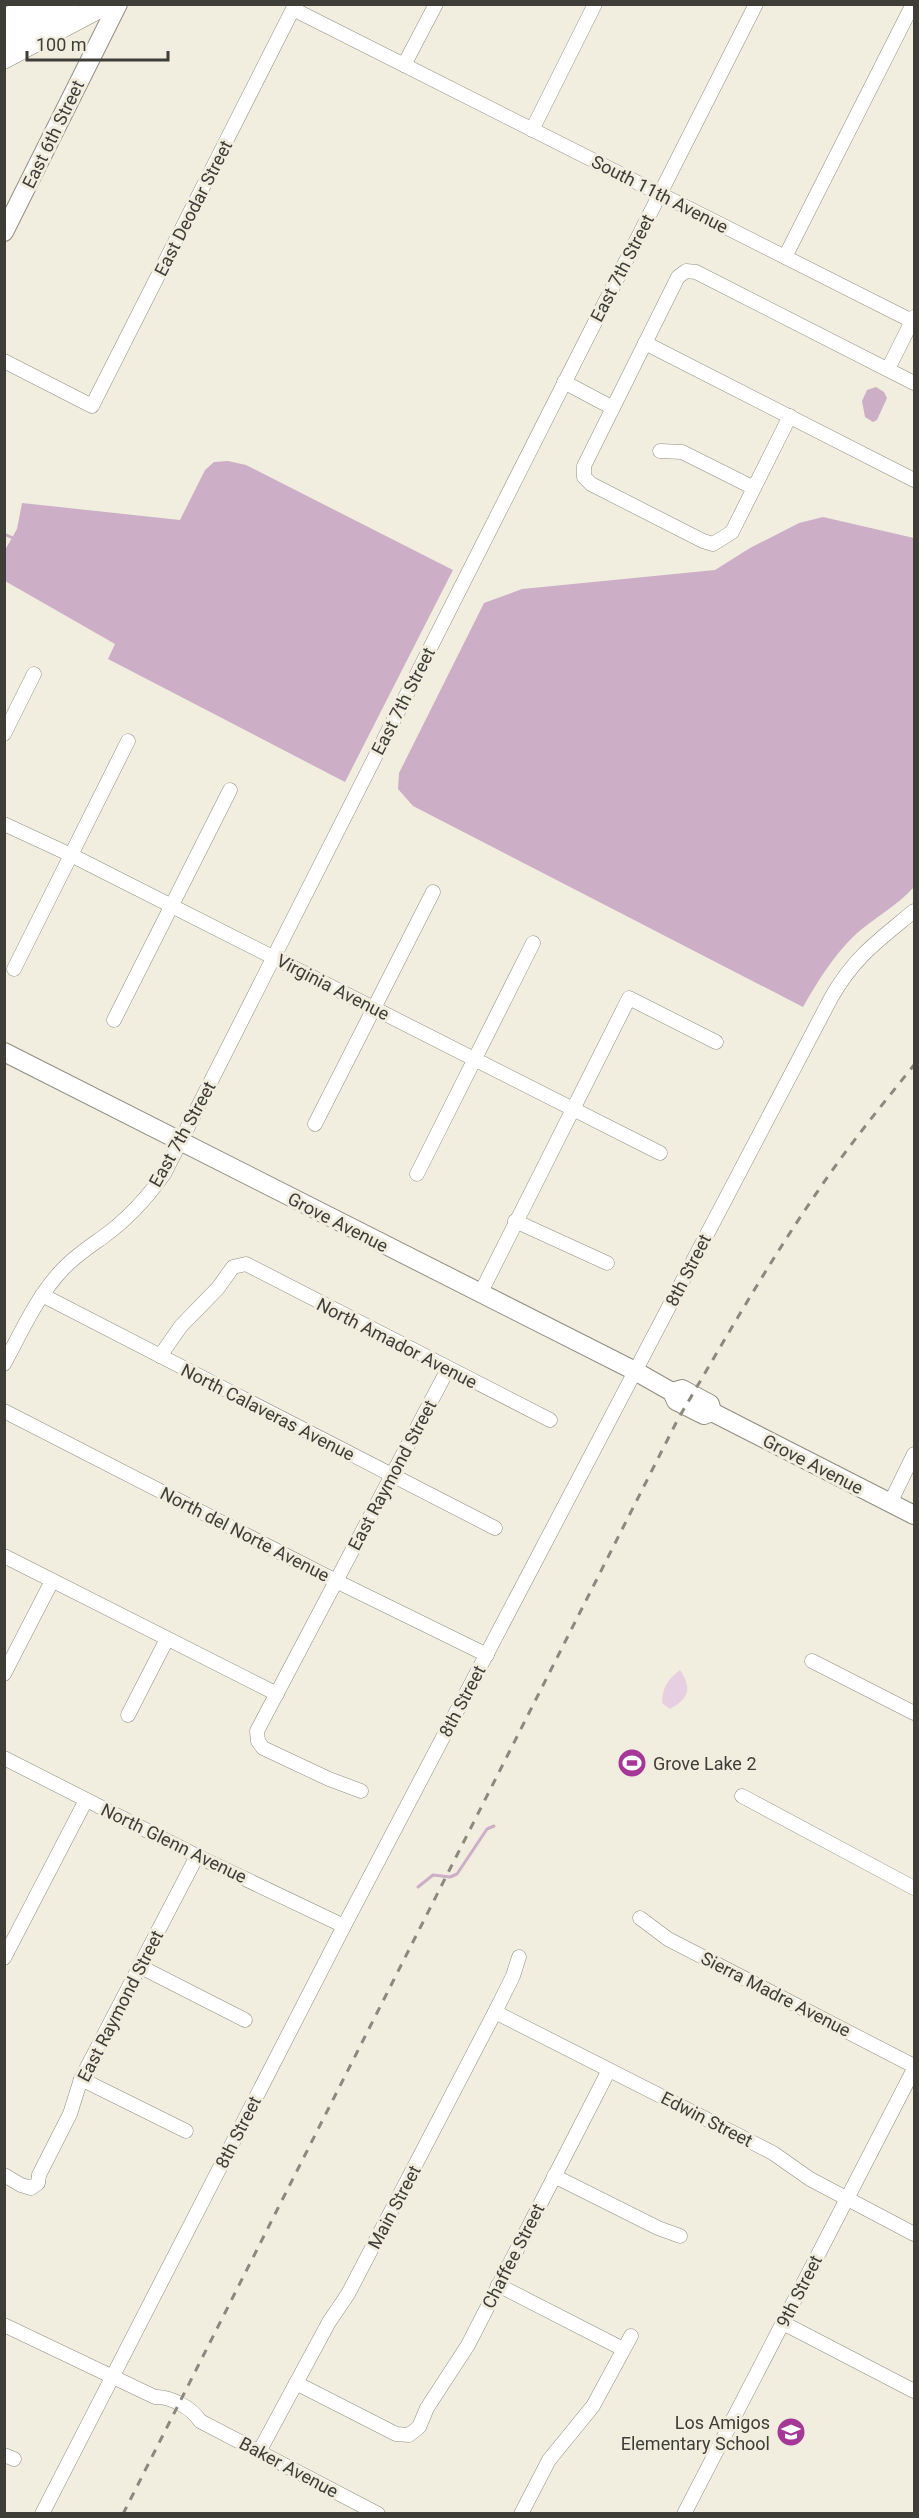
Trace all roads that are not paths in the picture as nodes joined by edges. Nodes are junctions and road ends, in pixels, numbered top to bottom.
1 (34, 4) edge
2 (69, 4) edge
3 (106, 4) edge
4 (118, 4) edge
5 (435, 4) edge
6 (595, 4) edge
7 (756, 4) edge
8 (913, 4) edge
9 (293, 9) joint
10 (4, 20) edge
11 (4, 38) edge
12 (4, 58) edge
13 (405, 65) junction
14 (532, 130) junction
15 (660, 193) junction
16 (4, 232) edge
17 (785, 257) junction
18 (914, 320) edge
19 (645, 343) junction
20 (4, 361) edge
21 (888, 369) junction
22 (564, 382) junction
23 (915, 383) edge
24 (613, 408) junction
25 (790, 416) junction
26 (660, 451) dead end
27 (915, 480) edge
28 (754, 488) junction
29 (34, 674) dead end
30 (4, 734) edge
31 (128, 741) dead end
32 (230, 790) dead end
33 (4, 824) edge
34 (71, 855) junction
35 (433, 892) dead end
36 (172, 906) junction
37 (915, 911) edge
38 (533, 943) dead end
39 (274, 957) junction
40 (14, 969) dead end
41 (374, 1008) junction
42 (114, 1020) dead end
43 (716, 1042) dead end
44 (4, 1052) edge
45 (474, 1058) junction
46 (573, 1110) junction
47 (315, 1124) dead end
48 (181, 1142) junction
49 (660, 1153) dead end
50 (417, 1174) dead end
51 (515, 1221) junction
52 (606, 1263) dead end
53 (480, 1294) junction
54 (42, 1295) junction
55 (160, 1356) junction
56 (4, 1364) edge
57 (448, 1369) junction
58 (635, 1371) junction
59 (4, 1411) edge
60 (550, 1420) dead end
61 (915, 1454) edge
62 (393, 1475) junction
63 (890, 1503) junction
64 (915, 1515) edge
65 (495, 1528) dead end
66 (4, 1556) edge
67 (52, 1581) junction
68 (336, 1581) junction
69 (166, 1639) junction
70 (486, 1655) junction
71 (812, 1660) dead end
72 (4, 1674) edge
73 (277, 1694) junction
74 (915, 1713) edge
75 (128, 1715) dead end
76 (4, 1758) edge
77 (361, 1791) dead end
78 (742, 1797) dead end
79 (86, 1800) junction
80 (197, 1856) junction
81 (915, 1888) edge
82 (640, 1918) dead end
83 (344, 1926) junction
84 (519, 1957) dead end
85 (4, 1958) edge
86 (139, 1966) junction
87 (495, 2012) junction
88 (245, 2020) dead end
89 (915, 2067) edge
90 (609, 2070) junction
91 (81, 2079) junction
92 (186, 2131) dead end
93 (4, 2175) edge
94 (554, 2176) junction
95 (847, 2199) junction
96 (915, 2234) edge
97 (680, 2236) dead end
98 (498, 2285) junction
99 (783, 2323) junction
100 (4, 2325) edge
101 (631, 2336) dead end
102 (623, 2349) junction
103 (112, 2376) junction
104 (296, 2383) junction
105 (915, 2391) edge
106 (259, 2452) junction
107 (42, 2514) edge
108 (378, 2514) edge
109 (521, 2514) edge
110 (684, 2514) edge

1 - 10 highway
2 - 11 highway
3 - 12 highway
4 - 16 main road, East 6th Street
5 - 13 street
6 - 14 street
7 - 15 street, East 7th Street
8 - 17 street
9 - 13 street, South 11th Avenue
9 - 20 street, East Deodar Street
13 - 14 street, South 11th Avenue
14 - 15 street, South 11th Avenue
15 - 17 street, South 11th Avenue
15 - 22 street, East 7th Street
17 - 18 street, South 11th Avenue
18 - 21 street
19 - 21 street
19 - 24 street
19 - 25 street
21 - 23 street
22 - 24 street
22 - 39 street, East 7th Street
24 - 28 street
25 - 27 street
25 - 28 street
26 - 28 street
29 - 30 street
31 - 34 street
32 - 36 street
33 - 34 street, Virginia Avenue
34 - 36 street, Virginia Avenue
34 - 40 street
35 - 41 street
36 - 39 street, Virginia Avenue
36 - 42 street
37 - 58 street, 8th Street
38 - 45 street
39 - 41 street, Virginia Avenue
39 - 48 street, East 7th Street
41 - 45 street, Virginia Avenue
41 - 47 street
43 - 46 street
44 - 48 main road, Grove Avenue
45 - 46 street, Virginia Avenue
45 - 50 street
46 - 49 street, Virginia Avenue
46 - 51 street
48 - 53 main road, Grove Avenue
48 - 54 street, East 7th Street
51 - 52 street
51 - 53 street
53 - 58 main road, Grove Avenue
54 - 55 street, North Calaveras Avenue
54 - 56 street, East 7th Street
55 - 57 street, North Amador Avenue
55 - 62 street, North Calaveras Avenue
57 - 60 street, North Amador Avenue
57 - 62 street, East Raymond Street
58 - 63 main road, Grove Avenue
58 - 70 street, 8th Street
59 - 68 street, North del Norte Avenue
61 - 63 street
62 - 65 street, North Calaveras Avenue
62 - 68 street, East Raymond Street
63 - 64 main road, Grove Avenue
66 - 67 street
67 - 69 street
67 - 72 street
68 - 70 street, North del Norte Avenue
68 - 73 street, East Raymond Street
69 - 73 street
69 - 75 street
70 - 83 street, 8th Street
71 - 74 street
73 - 77 street, East Raymond Street
76 - 79 street, North Glenn Avenue
78 - 81 street
79 - 80 street, North Glenn Avenue
79 - 85 street
80 - 83 street, North Glenn Avenue
80 - 86 street, East Raymond Street
82 - 89 street, Sierra Madre Avenue
83 - 103 street, 8th Street
84 - 87 street, Main Street
86 - 88 street
86 - 91 street, East Raymond Street
87 - 90 street, Edwin Street
87 - 104 street, Main Street
89 - 95 street, 9th Street
90 - 94 street, Chaffee Street
90 - 95 street, Edwin Street
91 - 92 street
91 - 93 street, East Raymond Street
94 - 97 street
94 - 98 street, Chaffee Street
95 - 96 street, Edwin Street
95 - 99 street, 9th Street
98 - 102 street
98 - 104 street, Chaffee Street
99 - 105 street
99 - 110 street, 9th Street
100 - 103 street, Baker Avenue
101 - 102 street
102 - 109 street
103 - 106 street, Baker Avenue
103 - 107 street, 8th Street
104 - 106 street, Main Street
106 - 108 street, Baker Avenue

